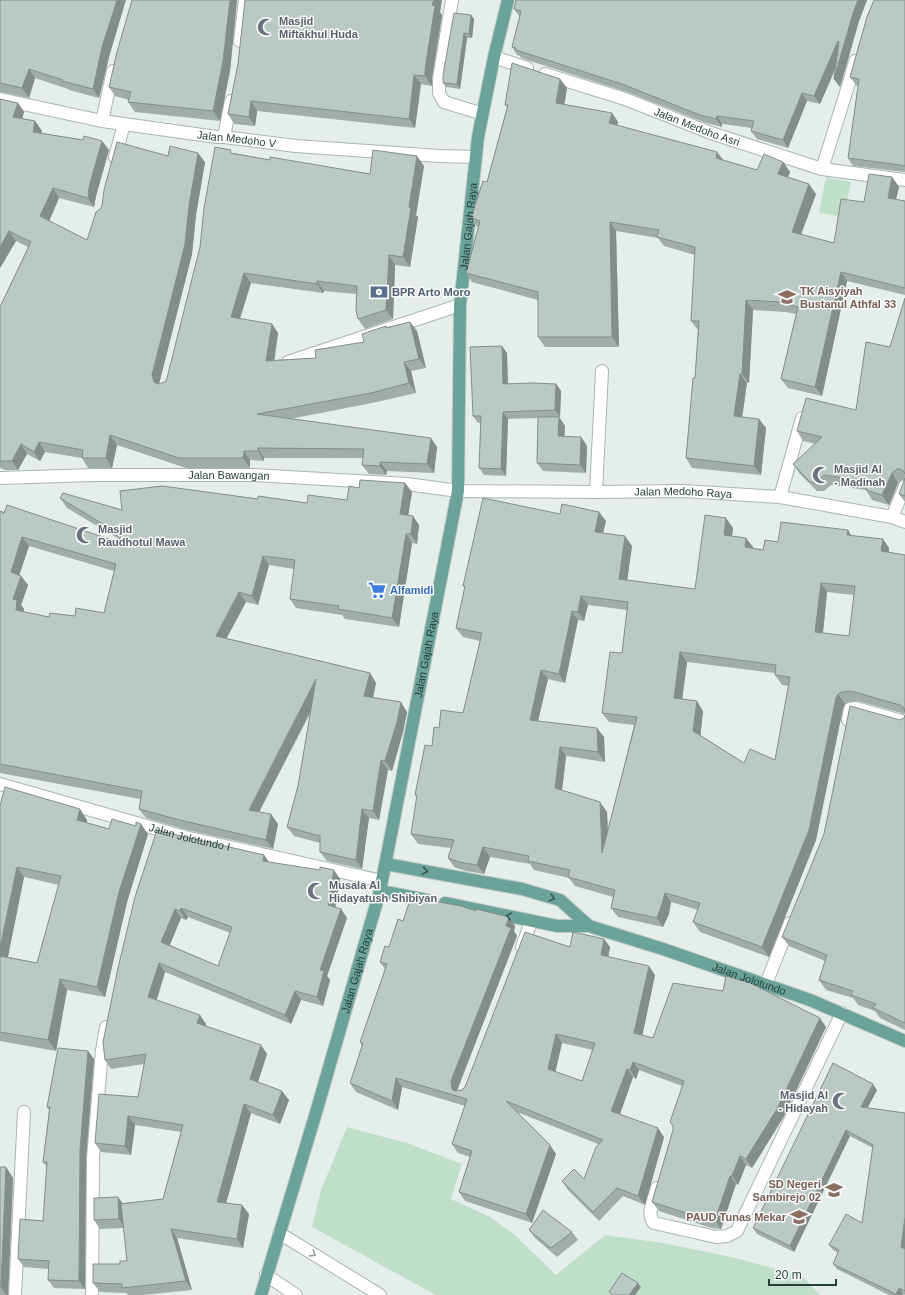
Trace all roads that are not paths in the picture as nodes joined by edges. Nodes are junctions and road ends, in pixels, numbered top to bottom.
1 (245, 0) edge
2 (452, 0) edge
3 (505, 1) edge
4 (239, 50) edge
5 (858, 51) edge
6 (494, 57) junction
7 (116, 59) edge
8 (234, 86) edge
9 (0, 99) edge
10 (483, 114) junction
11 (102, 121) junction
12 (124, 124) junction
13 (220, 137) junction
14 (215, 151) edge
15 (476, 157) junction
16 (112, 168) edge
17 (822, 169) junction
18 (905, 180) edge
19 (460, 305) junction
20 (288, 362) edge
21 (602, 371) dead end
22 (804, 409) edge
23 (0, 478) edge
24 (905, 486) edge
25 (458, 490) junction
26 (596, 492) junction
27 (780, 498) junction
28 (892, 517) junction
29 (905, 522) edge
30 (905, 722) edge
31 (846, 731) edge
32 (0, 784) edge
33 (158, 829) junction
34 (153, 844) edge
35 (386, 864) junction
36 (381, 886) junction
37 (794, 913) edge
38 (531, 922) junction
39 (589, 926) junction
40 (518, 958) edge
41 (766, 984) junction
42 (109, 1012) edge
43 (842, 1013) junction
44 (905, 1041) edge
45 (24, 1112) dead end
46 (661, 1175) edge
47 (279, 1233) junction
48 (266, 1275) junction
49 (15, 1295) edge
50 (92, 1295) edge
51 (261, 1295) edge
52 (296, 1295) edge
53 (380, 1295) edge

1 - 4 street
2 - 10 street
3 - 6 main road, Jalan Gajah Raya
5 - 17 street
6 - 10 main road, Jalan Gajah Raya
6 - 17 street, Jalan Medoho Asri
7 - 11 street
8 - 13 street
9 - 11 street, Jalan Medoho V
10 - 15 main road, Jalan Gajah Raya
11 - 12 street, Jalan Medoho V
12 - 13 street, Jalan Medoho V
12 - 16 street
13 - 14 street
13 - 15 street, Jalan Medoho V
15 - 19 main road, Jalan Gajah Raya
17 - 18 street, Jalan Medoho Asri
19 - 20 street
19 - 25 main road, Jalan Gajah Raya
21 - 26 street
22 - 27 street
23 - 25 street, Jalan Bawangan
24 - 28 street
25 - 26 street, Jalan Medoho Raya
25 - 35 main road, Jalan Gajah Raya
26 - 27 street, Jalan Medoho Raya
27 - 28 street, Jalan Medoho Raya
28 - 29 street, Jalan Medoho Raya
30 - 31 street
32 - 33 street, Jalan Jolotundo I
33 - 34 street
33 - 36 street, Jalan Jolotundo I
35 - 36 main road, Jalan Gajah Raya
35 -> 39 main road, Jalan Jolotundo
38 -> 36 main road, Jalan Jolotundo
36 - 47 main road, Jalan Gajah Raya
37 - 41 street
38 - 39 main road, Jalan Jolotundo
38 - 40 street
39 - 41 main road, Jalan Jolotundo
41 - 43 main road, Jalan Jolotundo
42 - 50 street
43 - 44 main road, Jalan Jolotundo
43 - 46 street
45 - 49 street
47 - 48 main road, Jalan Gajah Raya
47 -> 53 street
48 - 51 main road, Jalan Gajah Raya
48 - 52 street

